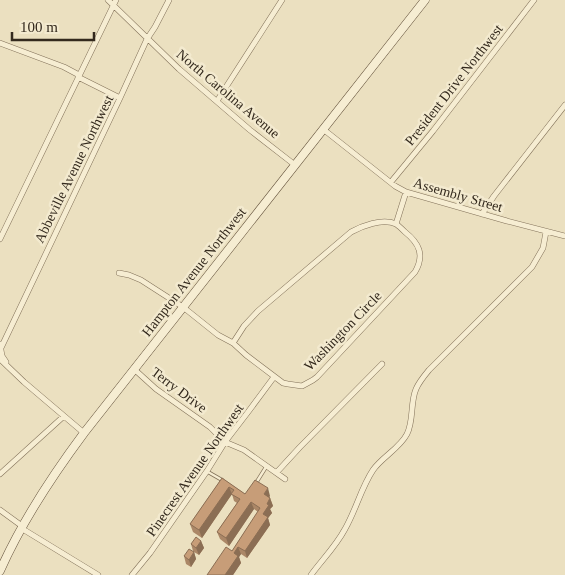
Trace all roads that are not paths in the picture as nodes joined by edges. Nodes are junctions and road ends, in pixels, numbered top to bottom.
1 (108, 0) edge
2 (169, 0) edge
3 (282, 0) edge
4 (425, 0) edge
5 (534, 0) edge
6 (115, 3) edge
7 (147, 38) junction
8 (0, 43) edge
9 (79, 76) junction
10 (120, 98) junction
11 (217, 101) junction
12 (565, 105) edge
13 (323, 129) junction
14 (295, 165) junction
15 (391, 182) junction
16 (406, 192) junction
17 (482, 214) junction
18 (396, 224) junction
19 (546, 232) junction
20 (565, 236) edge
21 (0, 239) edge
22 (119, 273) dead end
23 (182, 307) junction
24 (0, 342) edge
25 (233, 343) junction
26 (1, 348) edge
27 (0, 359) edge
28 (382, 364) dead end
29 (11, 368) junction
30 (134, 369) junction
31 (274, 377) junction
32 (64, 416) junction
33 (84, 433) junction
34 (225, 442) junction
35 (267, 466) junction
36 (207, 471) junction
37 (277, 472) junction
38 (0, 474) edge
39 (285, 479) dead end
40 (223, 481) edge
41 (253, 487) edge
42 (0, 510) edge
43 (22, 527) junction
44 (0, 571) edge
45 (98, 575) edge
46 (132, 575) edge
47 (311, 575) edge

1 - 6 street, North Carolina Avenue
2 - 7 street, Abbeville Avenue Northwest
3 - 11 street
4 - 13 street, Hampton Avenue Northwest
5 - 15 street, President Drive Northwest
6 - 7 street, North Carolina Avenue
6 - 9 street
7 - 10 street, Abbeville Avenue Northwest
7 - 11 street, North Carolina Avenue
8 - 9 street
9 - 10 street
9 - 21 street
10 - 26 street, Abbeville Avenue Northwest
11 - 14 street, North Carolina Avenue
12 - 17 street
13 - 14 street, Hampton Avenue Northwest
13 - 15 street, Assembly Street
14 - 23 street, Hampton Avenue Northwest
15 - 16 street, Assembly Street
16 - 17 street, Assembly Street
16 - 18 street
17 - 19 street, Assembly Street
18 - 25 street
18 - 31 street, Washington Circle
19 - 20 street, Assembly Street
19 - 47 street
22 - 23 street, Washington Circle
23 - 25 street, Washington Circle
23 - 30 street, Hampton Avenue Northwest
24 - 26 street
25 - 31 street, Washington Circle
26 - 29 street
27 - 29 street
28 - 37 street
29 - 32 street
30 - 33 street, Hampton Avenue Northwest
30 - 34 street, Terry Drive
31 - 34 street, Pinecrest Avenue Northwest
32 - 33 street
32 - 38 street
33 - 43 street, Hampton Avenue Northwest
34 - 35 street, Terry Drive
34 - 36 street, Pinecrest Avenue Northwest
35 - 37 street, Terry Drive
35 - 41 lane
36 - 40 lane
36 - 46 street, Pinecrest Avenue Northwest
37 - 39 street, Terry Drive
42 - 43 street
43 - 44 street, Hampton Avenue Northwest
43 - 45 street

